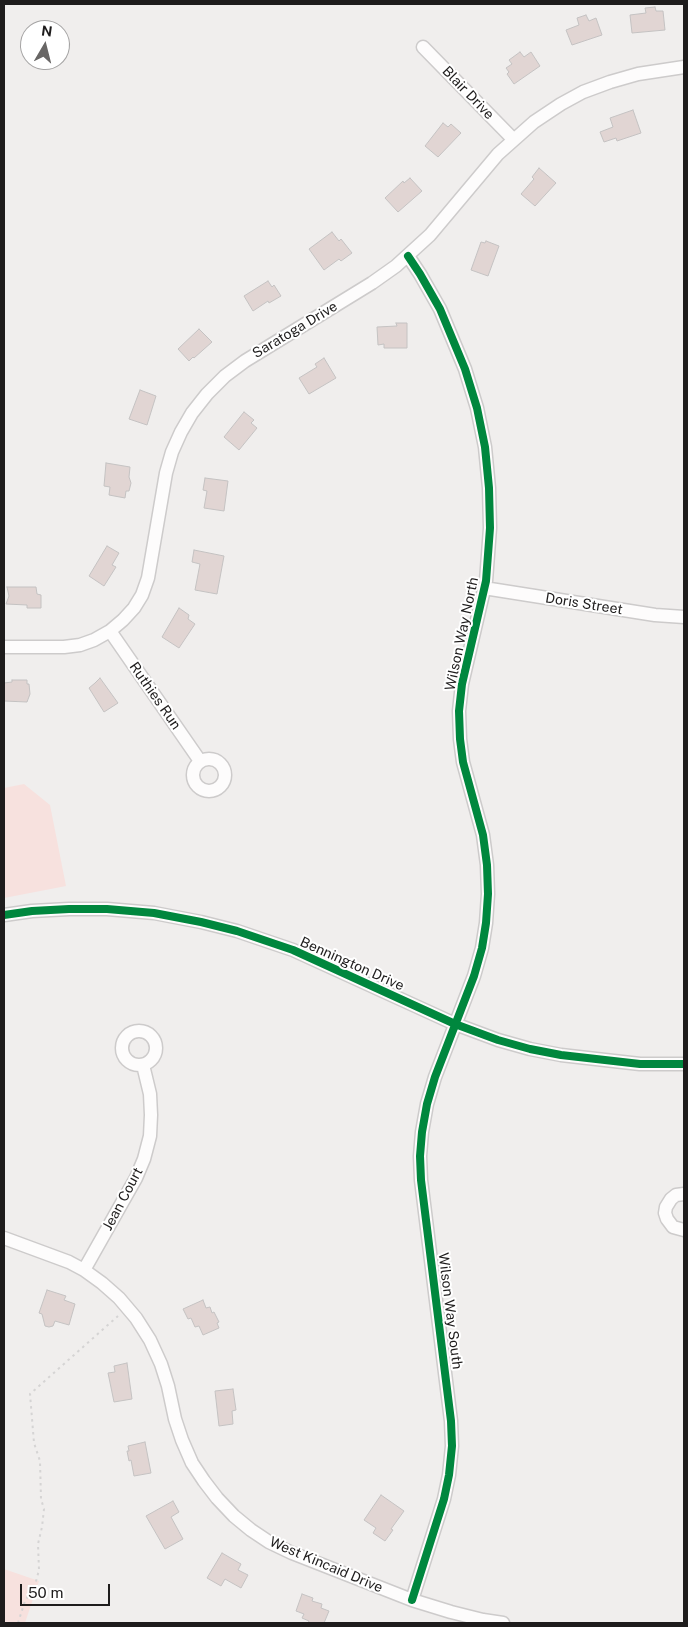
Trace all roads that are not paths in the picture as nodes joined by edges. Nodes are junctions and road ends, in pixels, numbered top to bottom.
1 (423, 48) dead end
2 (684, 67) edge
3 (513, 139) junction
4 (408, 256) junction
5 (484, 588) junction
6 (684, 617) edge
7 (110, 631) junction
8 (4, 647) edge
9 (200, 761) dead end
10 (4, 914) edge
11 (455, 1024) junction
12 (684, 1064) edge
13 (143, 1065) dead end
14 (684, 1194) edge
15 (684, 1230) edge
16 (4, 1238) edge
17 (84, 1270) junction
18 (412, 1600) junction
19 (504, 1623) edge

1 - 3 street, Blair Drive
2 - 3 street, Saratoga Drive
3 - 4 street, Saratoga Drive
4 - 5 street, Wilson Way North
4 - 7 street, Saratoga Drive
5 - 6 street, Doris Street
5 - 11 street, Wilson Way North
7 - 8 street, Saratoga Drive
7 - 9 street, Ruthies Run
10 - 11 street, Bennington Drive
11 - 12 street, Bennington Drive
11 - 18 street, Wilson Way South
13 - 17 street, Jean Court
14 - 15 street
16 - 17 street, West Kincaid Drive
17 - 18 street, West Kincaid Drive
18 - 19 street, West Kincaid Drive

